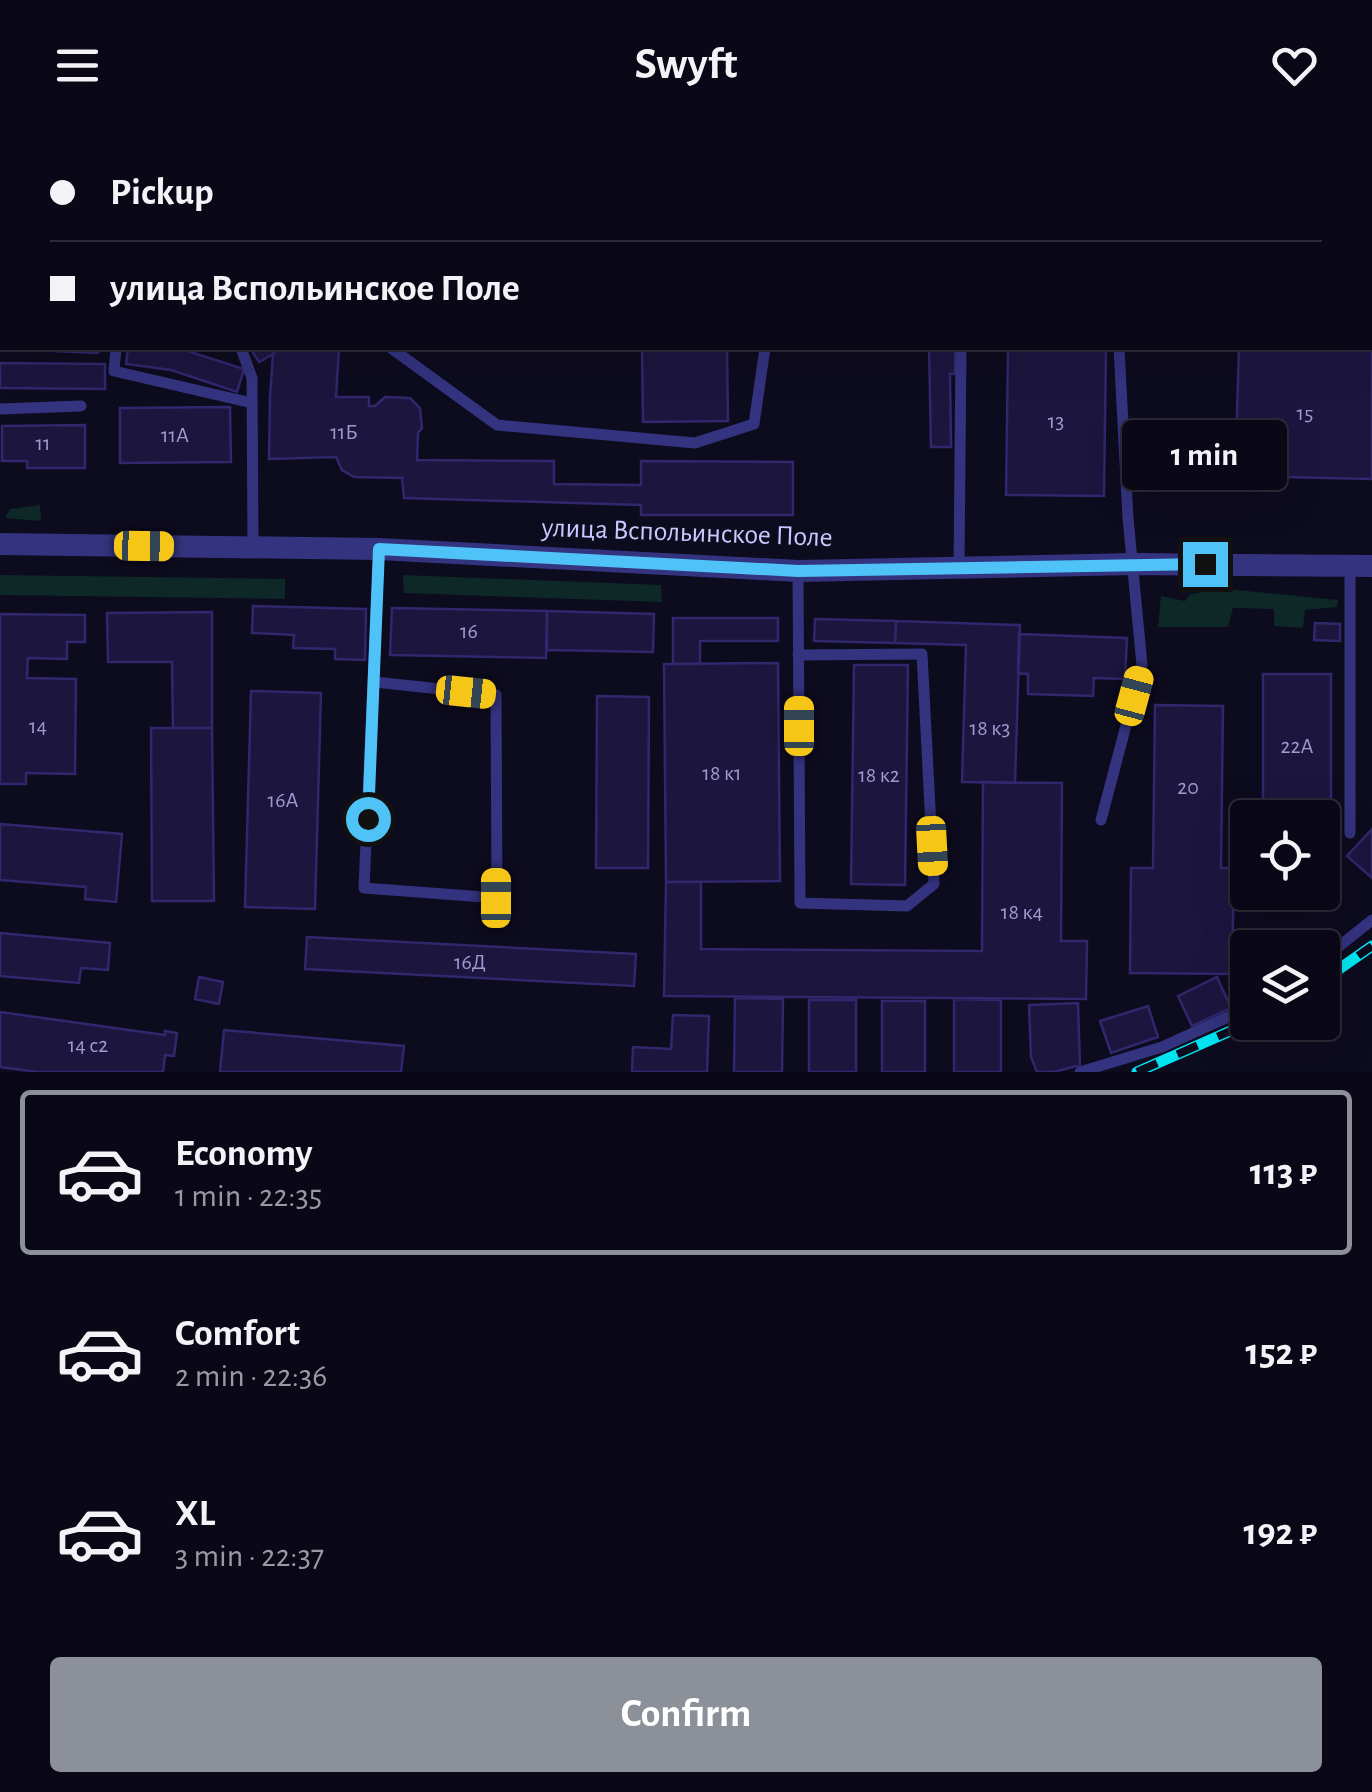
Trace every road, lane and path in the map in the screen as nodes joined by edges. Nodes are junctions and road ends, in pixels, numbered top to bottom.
1 (116, 350) edge
2 (242, 350) edge
3 (394, 350) edge
4 (764, 350) edge
5 (961, 350) edge
6 (1119, 350) edge
7 (252, 403) junction
8 (82, 406) dead end
9 (0, 409) edge
10 (0, 544) edge
11 (252, 547) junction
12 (379, 549) junction
13 (1133, 564) junction
14 (1361, 566) edge
15 (959, 568) junction
16 (798, 571) junction
17 (798, 655) junction
18 (375, 682) junction
19 (1100, 820) dead end
20 (1350, 834) dead end
21 (1372, 920) edge
22 (1340, 946) edge
23 (1230, 1016) edge
24 (1080, 1072) edge

1 - 7 lane
2 - 7 lane
3 - 4 lane
5 - 15 lane
6 - 13 lane
7 - 11 lane
8 - 9 lane
10 - 11 street, улица Вспольинское Поле
11 - 12 street, улица Вспольинское Поле
12 - 16 street, улица Вспольинское Поле
12 - 18 lane
13 - 14 street, улица Вспольинское Поле
13 - 15 street, улица Вспольинское Поле
13 - 19 lane
14 - 20 lane
15 - 16 street, улица Вспольинское Поле
16 - 17 lane
17 - 17 lane
18 - 18 lane
21 - 22 lane
23 - 24 lane

